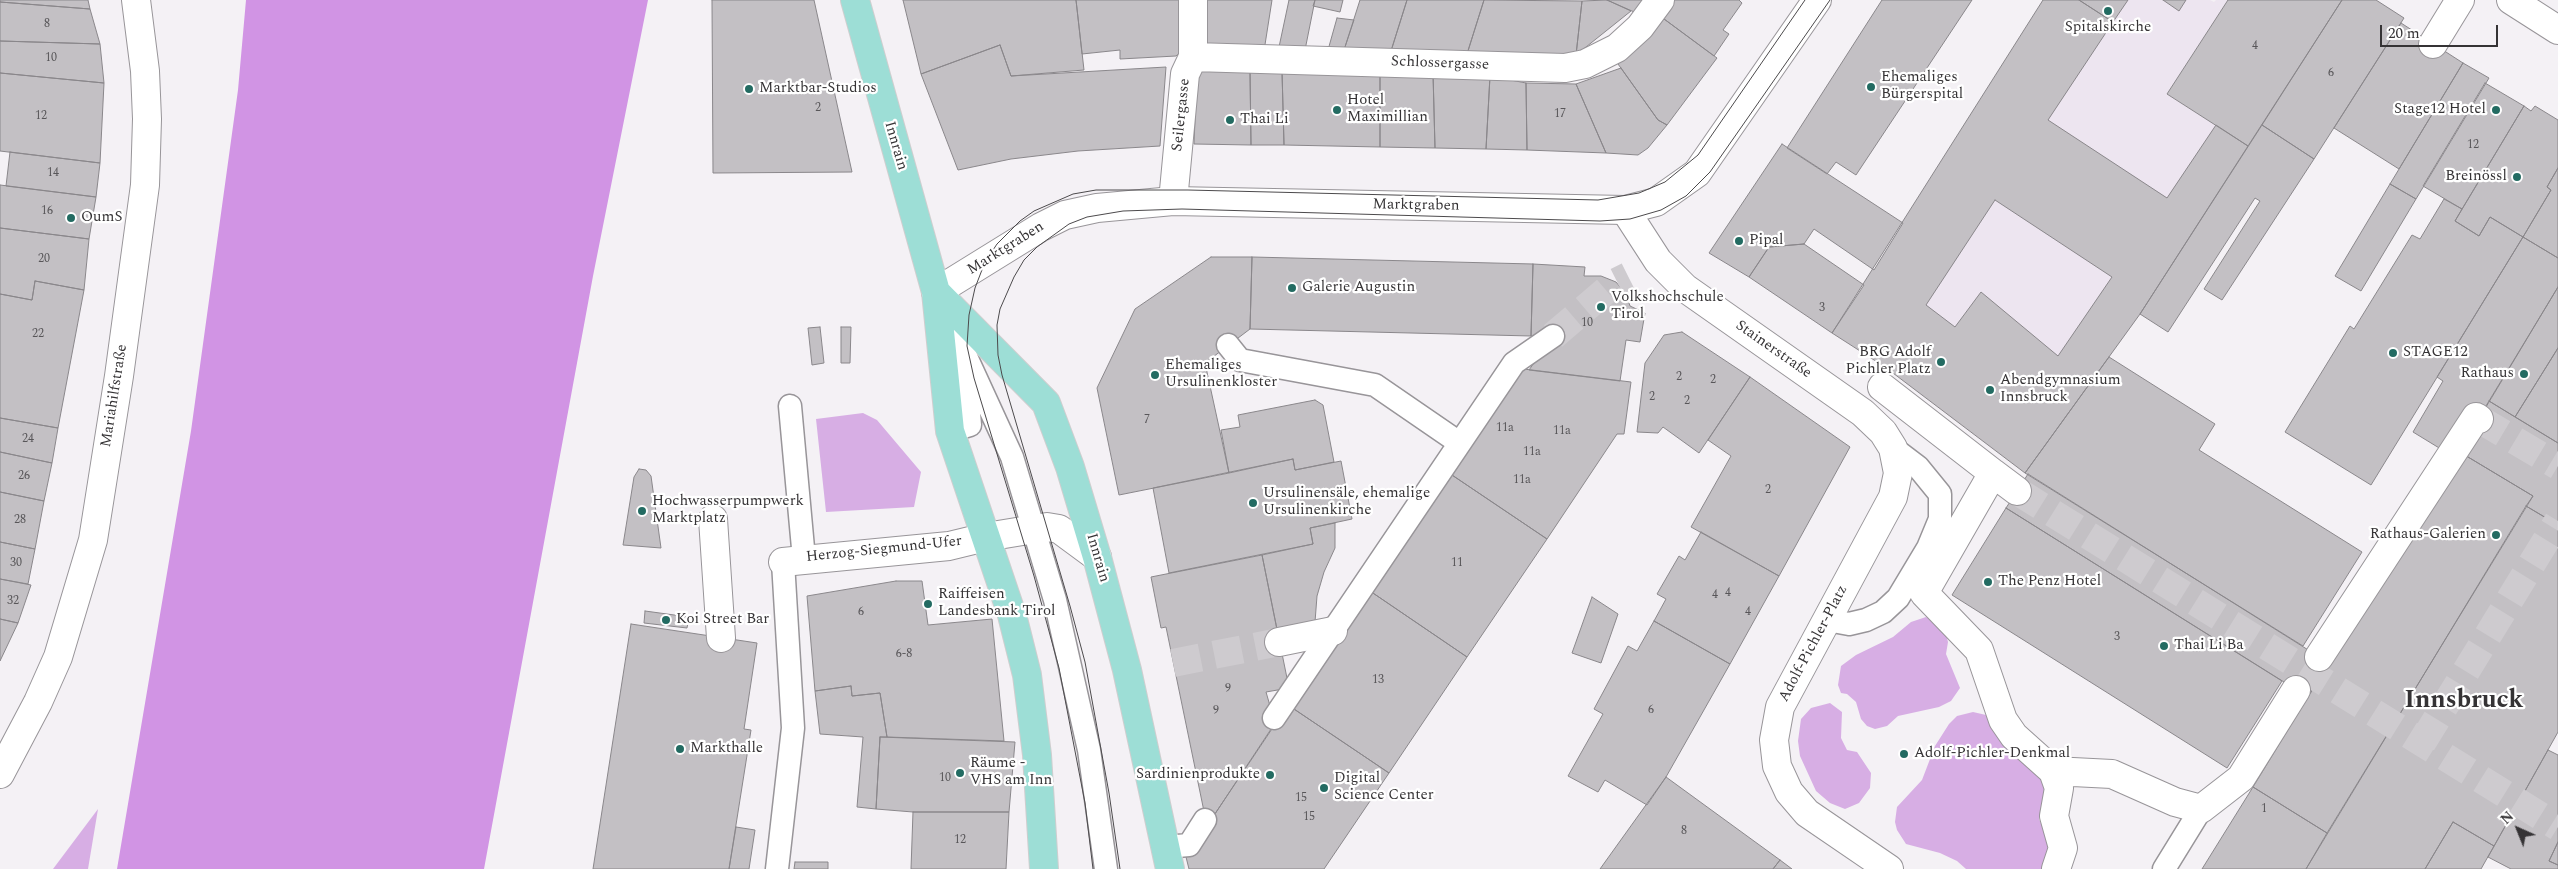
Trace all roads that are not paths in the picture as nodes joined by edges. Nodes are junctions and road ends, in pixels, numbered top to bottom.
1 (136, 0) edge
2 (855, 0) edge
3 (1193, 0) edge
4 (1660, 0) edge
5 (1817, 0) edge
6 (2460, 0) edge
7 (2511, 0) edge
8 (2558, 30) edge
9 (2433, 44) dead end
10 (1194, 58) junction
11 (1173, 201) junction
12 (1625, 210) junction
13 (936, 292) junction
14 (1553, 336) tunnel mouth
15 (1228, 345) dead end
16 (963, 350) junction
17 (1882, 387) dead end
18 (790, 406) dead end
19 (2479, 419) dead end
20 (950, 431) junction
21 (1458, 442) junction
22 (1893, 448) junction
23 (1993, 473) junction
24 (2017, 491) tunnel mouth
25 (1893, 497) joint
26 (713, 520) dead end
27 (1034, 529) junction
28 (986, 537) junction
29 (1097, 557) junction
30 (794, 560) junction
31 (1827, 620) junction
32 (1333, 631) junction
33 (720, 638) dead end
34 (1280, 642) tunnel mouth
35 (2319, 657) dead end
36 (2296, 690) dead end
37 (1274, 718) dead end
38 (2053, 771) junction
39 (0, 774) edge
40 (2201, 809) junction
41 (1205, 820) dead end
42 (1168, 858) edge
43 (778, 869) edge
44 (1044, 869) edge
45 (1106, 869) edge
46 (1889, 869) edge
47 (2056, 869) edge
48 (2164, 869) edge

1 - 39 street, Mariahilfstraße
2 - 13 main road, Innrain
3 - 10 street, Seilergasse
4 - 10 street, Schlossergasse
5 - 12 street, Marktgraben
6 - 9 street
7 - 8 street
10 - 11 street, Seilergasse
11 - 12 street, Marktgraben
11 - 13 street, Marktgraben
12 - 22 street, Stainerstraße
13 - 16 lane
13 - 20 main road, Innrain
13 - 29 main road, Innrain
14 - 21 lane
15 - 21 lane
16 - 20 lane
16 - 27 lane
17 - 23 street
18 - 30 lane
19 - 35 street
20 - 28 main road, Innrain
21 - 32 lane
22 - 25 street, Stainerstraße
22 - 31 lane
23 - 24 street
23 - 38 street
25 - 31 street, Adolf-Pichler-Platz
26 - 33 street
27 - 28 street, Herzog-Siegmund-Ufer
27 - 29 street, Herzog-Siegmund-Ufer
27 - 45 lane
28 - 30 street, Herzog-Siegmund-Ufer
28 - 44 main road, Innrain
29 - 42 main road, Innrain
30 - 43 lane
31 - 46 street, Adolf-Pichler-Platz
32 - 34 street
32 - 37 lane
36 - 40 street
38 - 40 street
38 - 47 street
40 - 48 lane
41 - 42 lane

